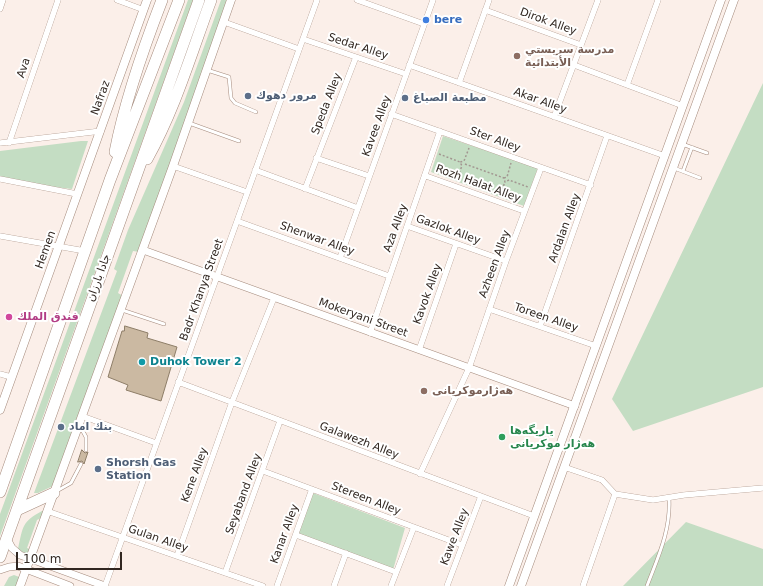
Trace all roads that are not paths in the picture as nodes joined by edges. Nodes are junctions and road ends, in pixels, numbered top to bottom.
1 (3, 0) edge
2 (58, 0) edge
3 (117, 0) edge
4 (147, 0) edge
5 (162, 0) edge
6 (179, 0) edge
7 (199, 0) edge
8 (211, 0) edge
9 (231, 0) edge
10 (317, 0) edge
11 (357, 0) edge
12 (433, 0) edge
13 (489, 0) edge
14 (598, 0) edge
15 (658, 0) edge
16 (721, 0) edge
17 (734, 0) edge
18 (373, 2) edge
19 (0, 9) edge
20 (144, 10) junction
21 (485, 10) junction
22 (224, 22) junction
23 (424, 24) junction
24 (303, 39) junction
25 (581, 45) junction
26 (299, 49) junction
27 (702, 53) junction
28 (713, 56) junction
29 (356, 57) junction
30 (409, 65) junction
31 (574, 66) junction
32 (207, 70) junction
33 (406, 74) junction
34 (459, 83) junction
35 (627, 85) junction
36 (683, 106) junction
37 (256, 112) dead end
38 (391, 114) junction
39 (554, 117) junction
40 (189, 123) junction
41 (101, 131) junction
42 (440, 131) junction
43 (607, 136) junction
44 (239, 141) dead end
45 (0, 143) edge
46 (9, 143) junction
47 (682, 143) junction
48 (692, 147) junction
49 (707, 153) dead end
50 (665, 156) junction
51 (316, 158) junction
52 (173, 166) junction
53 (541, 168) junction
54 (673, 168) junction
55 (255, 170) junction
56 (683, 171) junction
57 (369, 176) junction
58 (426, 176) junction
59 (700, 178) dead end
60 (0, 179) edge
61 (110, 180) junction
62 (591, 185) junction
63 (305, 188) junction
64 (131, 190) junction
65 (247, 192) junction
66 (77, 194) junction
67 (358, 208) junction
68 (524, 211) junction
69 (237, 221) junction
70 (407, 226) junction
71 (1, 238) edge
72 (456, 244) junction
73 (58, 247) junction
74 (143, 250) junction
75 (85, 251) junction
76 (340, 258) junction
77 (506, 262) junction
78 (389, 276) junction
79 (217, 277) junction
80 (274, 298) junction
81 (489, 309) junction
82 (120, 310) junction
83 (164, 324) dead end
84 (540, 326) junction
85 (370, 333) junction
86 (596, 346) junction
87 (418, 350) junction
88 (469, 368) junction
89 (0, 374) edge
90 (11, 377) junction
91 (178, 382) junction
92 (232, 402) junction
93 (575, 406) junction
94 (0, 410) edge
95 (81, 420) junction
96 (280, 422) junction
97 (156, 443) junction
98 (86, 450) dead end
99 (81, 464) dead end
100 (564, 467) junction
101 (263, 471) junction
102 (420, 474) junction
103 (1, 488) edge
104 (763, 488) edge
105 (312, 489) junction
106 (54, 493) junction
107 (615, 494) junction
108 (481, 496) junction
109 (669, 498) junction
110 (17, 510) junction
111 (48, 511) junction
112 (534, 516) junction
113 (414, 527) junction
114 (296, 535) junction
115 (122, 537) junction
116 (7, 539) junction
117 (462, 545) junction
118 (346, 553) junction
119 (177, 556) junction
120 (0, 557) edge
121 (30, 559) junction
122 (26, 569) junction
123 (0, 570) edge
124 (396, 572) junction
125 (225, 573) junction
126 (20, 586) edge
127 (70, 586) edge
128 (105, 586) edge
129 (263, 586) edge
130 (277, 586) edge
131 (334, 586) edge
132 (391, 586) edge
133 (447, 586) edge
134 (509, 586) edge
135 (521, 586) edge
136 (583, 586) edge
137 (647, 586) edge

1 - 19 street
2 - 46 street, Ava
3 - 20 street
4 - 20 main road, Nafraz
5 - 61 highway
6 - 61 highway, جادا بارزان
7 - 64 highway, جادا بارزان
8 - 64 highway
9 - 22 main road
10 - 24 street, Badr Khanya Street
11 - 18 street
12 - 23 street, Kavee Alley
13 - 21 street
14 - 25 street
15 - 35 street
16 - 27 main road
17 - 28 main road
18 - 23 street
20 - 41 main road, Nafraz
21 - 25 street, Dirok Alley
21 - 34 street
22 - 26 street
22 - 32 main road
23 - 30 street, Kavee Alley
24 - 26 street, Badr Khanya Street
24 - 29 street, Sedar Alley
25 - 31 street
26 - 55 street, Badr Khanya Street
27 - 28 main road
27 - 36 main road
28 - 47 main road
29 - 33 street, Sedar Alley
29 - 51 street, Speda Alley
30 - 33 street, Kavee Alley
30 - 34 street, Akar Alley
31 - 35 street
31 - 39 street
32 - 37 lane
32 - 40 main road
33 - 38 street, Kavee Alley
34 - 39 street, Akar Alley
35 - 36 street
36 - 50 main road
38 - 42 street, Ster Alley
38 - 57 street, Kavee Alley
39 - 43 street, Akar Alley
40 - 44 lane
40 - 52 main road
41 - 46 street, Nafraz
41 - 66 main road, Hemen
42 - 53 street, Ster Alley
42 - 58 street, Aza Alley
43 - 50 street, Akar Alley
43 - 62 street, Ardalan Alley
45 - 46 street, Nafraz
47 - 48 lane
47 - 54 main road
48 - 49 lane
48 - 56 lane
50 - 86 main road
51 - 57 street
51 - 63 street, Speda Alley
52 - 65 street
52 - 74 main road
53 - 62 street, Ster Alley
53 - 68 street, Azheen Alley
54 - 56 lane
54 - 100 main road
55 - 63 street
55 - 65 street, Badr Khanya Street
56 - 59 lane
57 - 67 street, Kavee Alley
58 - 68 street, Rozh Halat Alley
58 - 70 street, Aza Alley
60 - 66 street
61 - 75 highway, جادا بارزان
62 - 84 street, Ardalan Alley
63 - 67 street
64 - 110 highway, جادا بارزان
65 - 69 street, Badr Khanya Street
66 - 73 main road, Hemen
67 - 76 street, Kavee Alley
68 - 77 street, Azheen Alley
69 - 76 street, Shenwar Alley
69 - 79 street, Badr Khanya Street
70 - 72 street, Gazlok Alley
70 - 78 street, Aza Alley
71 - 73 street
72 - 77 street, Gazlok Alley
72 - 87 street, Kavok Alley
73 - 75 street
73 - 90 main road, Hemen
74 - 79 street, Mokeryani Street
74 - 82 main road
75 - 103 highway, جادا بارزان
76 - 78 street, Shenwar Alley
77 - 81 street, Azheen Alley
78 - 85 street, Aza Alley
79 - 80 street, Mokeryani Street
79 - 91 street, Badr Khanya Street
80 - 85 street, Mokeryani Street
80 - 92 street, Kene Alley
81 - 84 street, Toreen Alley
81 - 88 street, Azheen Alley
82 - 83 lane
82 - 95 main road
84 - 86 street, Toreen Alley
85 - 87 street, Mokeryani Street
86 - 93 main road
87 - 88 street, Mokeryani Street
88 - 93 street, Mokeryani Street
88 - 102 street, Azheen Alley
89 - 90 street
90 - 94 main road, Hemen
91 - 92 street, Galawezh Alley
91 - 97 street, Badr Khanya Street
92 - 96 street, Galawezh Alley
92 - 119 street, Kene Alley
93 - 112 main road
95 - 97 street
95 - 98 lane
95 - 106 main road
96 - 101 street, Seyaband Alley
96 - 102 street, Galawezh Alley
97 - 115 street, Badr Khanya Street
99 - 106 lane
100 - 107 street
100 - 135 main road
101 - 105 street, Stereen Alley
101 - 125 street, Seyaband Alley
102 - 108 street, Galawezh Alley
104 - 109 street
105 - 113 street, Stereen Alley
105 - 114 street, Kanar Alley
106 - 110 highway
106 - 111 main road
107 - 109 street
107 - 136 street
108 - 112 street, Galawezh Alley
108 - 117 street, Kawe Alley
109 - 137 lane
110 - 116 highway, جادا بارزان
111 - 115 street, Gulan Alley
111 - 121 main road
112 - 134 main road
113 - 117 street, Stereen Alley
113 - 124 street
114 - 118 street
114 - 130 street, Kanar Alley
115 - 119 street, Gulan Alley
115 - 128 street, Badr Khanya Street
116 - 120 highway, جادا بارزان
116 - 121 street
117 - 133 street, Kawe Alley
118 - 124 street
118 - 131 street
119 - 125 street, Gulan Alley
121 - 122 main road
121 - 128 street
122 - 123 street
122 - 126 main road
122 - 127 street
124 - 132 street
125 - 129 street, Gulan Alley

